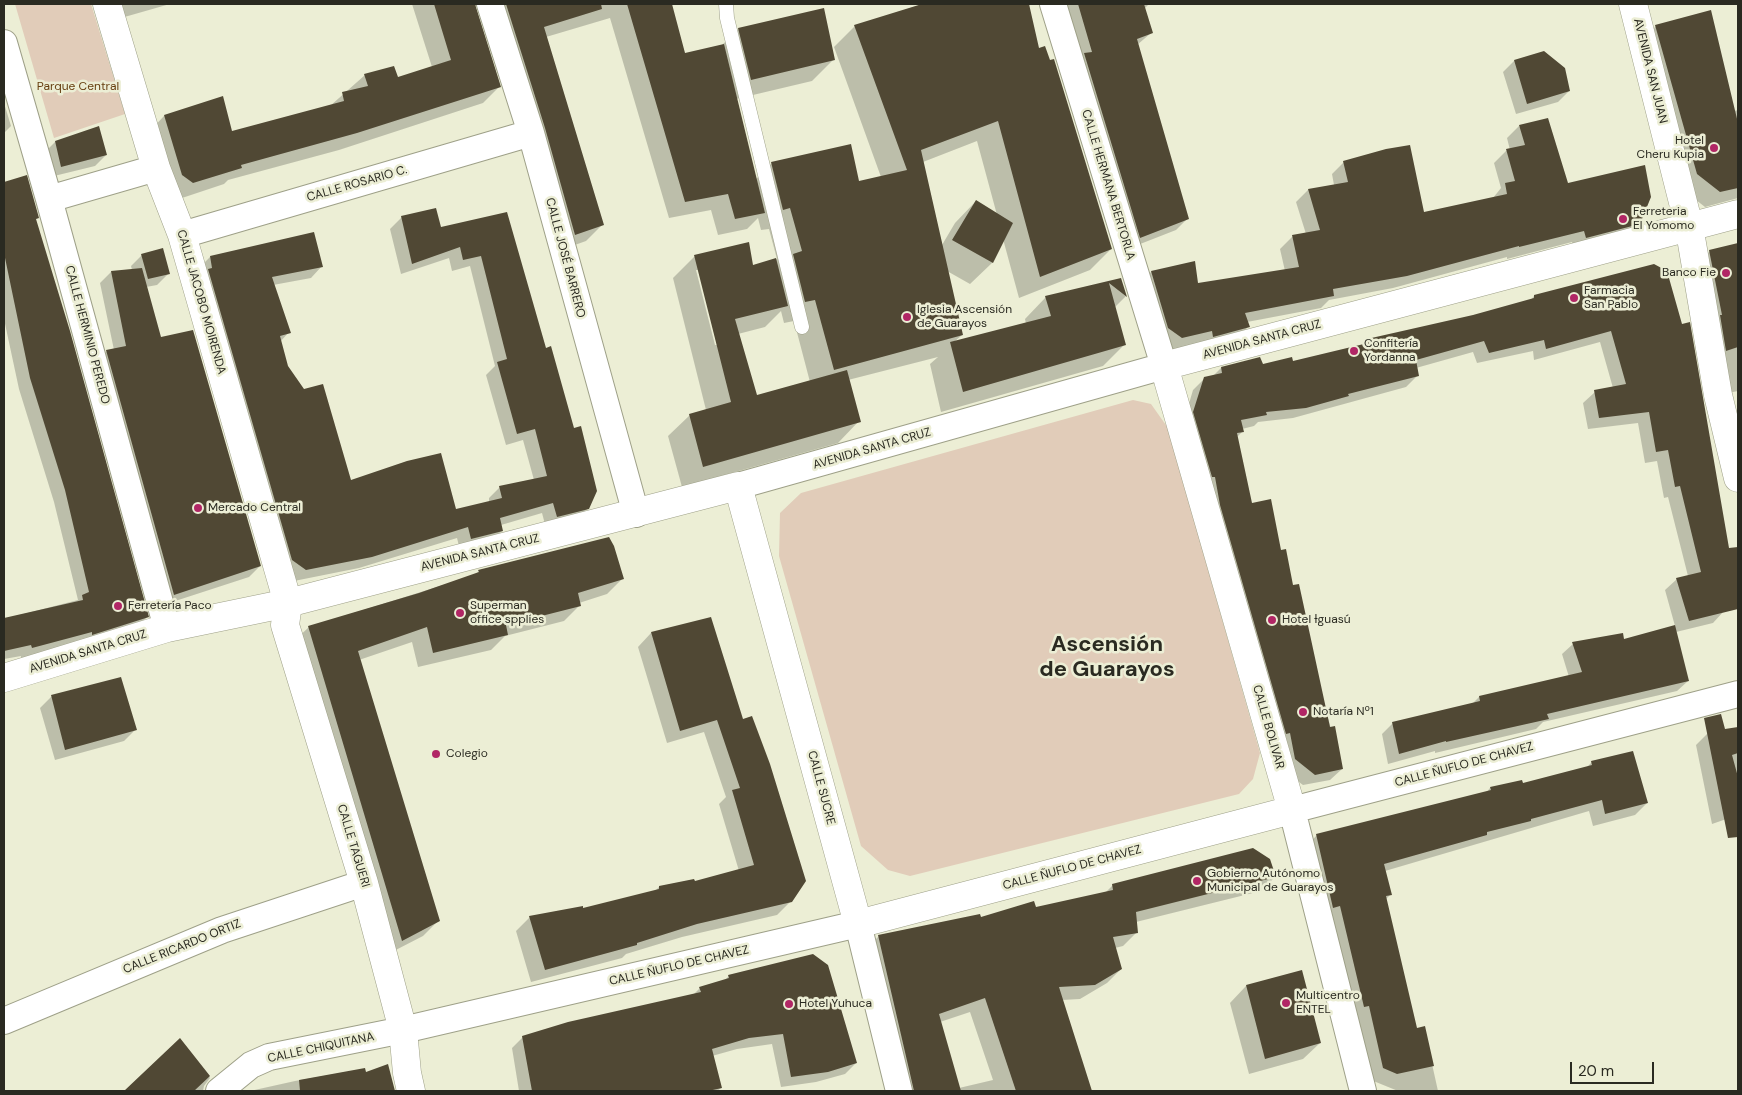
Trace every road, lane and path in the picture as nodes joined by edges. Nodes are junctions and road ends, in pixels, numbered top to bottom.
1 (107, 4) edge
2 (490, 4) edge
3 (726, 4) edge
4 (1052, 4) edge
5 (1633, 4) edge
6 (4, 43) edge
7 (531, 133) junction
8 (156, 168) junction
9 (49, 199) junction
10 (1738, 214) edge
11 (1689, 226) junction
12 (182, 235) junction
13 (802, 326) dead end
14 (1164, 366) junction
15 (1738, 478) edge
16 (738, 486) junction
17 (636, 514) junction
18 (288, 603) junction
19 (167, 628) junction
20 (4, 678) edge
21 (1738, 694) edge
22 (1292, 810) junction
23 (364, 883) junction
24 (858, 924) junction
25 (4, 1021) edge
26 (403, 1030) junction
27 (219, 1091) edge
28 (411, 1091) edge
29 (899, 1091) edge
30 (1363, 1091) edge

1 - 8 main road, CALLE JACOBO MOIRENDA
2 - 7 street, CALLE JOSÉ BARRERO
3 - 13 lane
4 - 14 street, CALLE HERMANA BERTORLA
5 - 11 main road, AVENIDA SAN JUAN
6 - 9 street, CALLE HERMINIO PEREDO
7 - 12 street, CALLE ROSARIO C.
7 - 17 street, CALLE JOSÉ BARRERO
8 - 9 street
8 - 12 main road, CALLE JACOBO MOIRENDA
9 - 19 street, CALLE HERMINIO PEREDO
10 - 11 main road, AVENIDA SANTA CRUZ
11 - 14 main road, AVENIDA SANTA CRUZ
11 - 15 main road, AVENIDA SAN JUAN
12 - 18 main road, CALLE JACOBO MOIRENDA
14 - 16 street, AVENIDA SANTA CRUZ
14 - 22 main road, CALLE BOLIVAR
16 - 17 main road, AVENIDA SANTA CRUZ
16 - 24 main road, CALLE SUCRE
17 - 18 main road, AVENIDA SANTA CRUZ
18 - 19 main road, AVENIDA SANTA CRUZ
18 - 23 main road, CALLE TAGUERI
19 - 20 main road, AVENIDA SANTA CRUZ
21 - 22 street, CALLE ÑUFLO DE CHAVEZ
22 - 24 main road, CALLE ÑUFLO DE CHAVEZ
22 - 30 street, CALLE BOLIVAR
23 - 25 street, CALLE RICARDO ORTIZ
23 - 26 main road, CALLE TAGUERI
24 - 26 street, CALLE ÑUFLO DE CHAVEZ
24 - 29 street, CALLE SUCRE
26 - 27 street, CALLE CHIQUITANA
26 - 28 main road, CALLE TAGUERI

